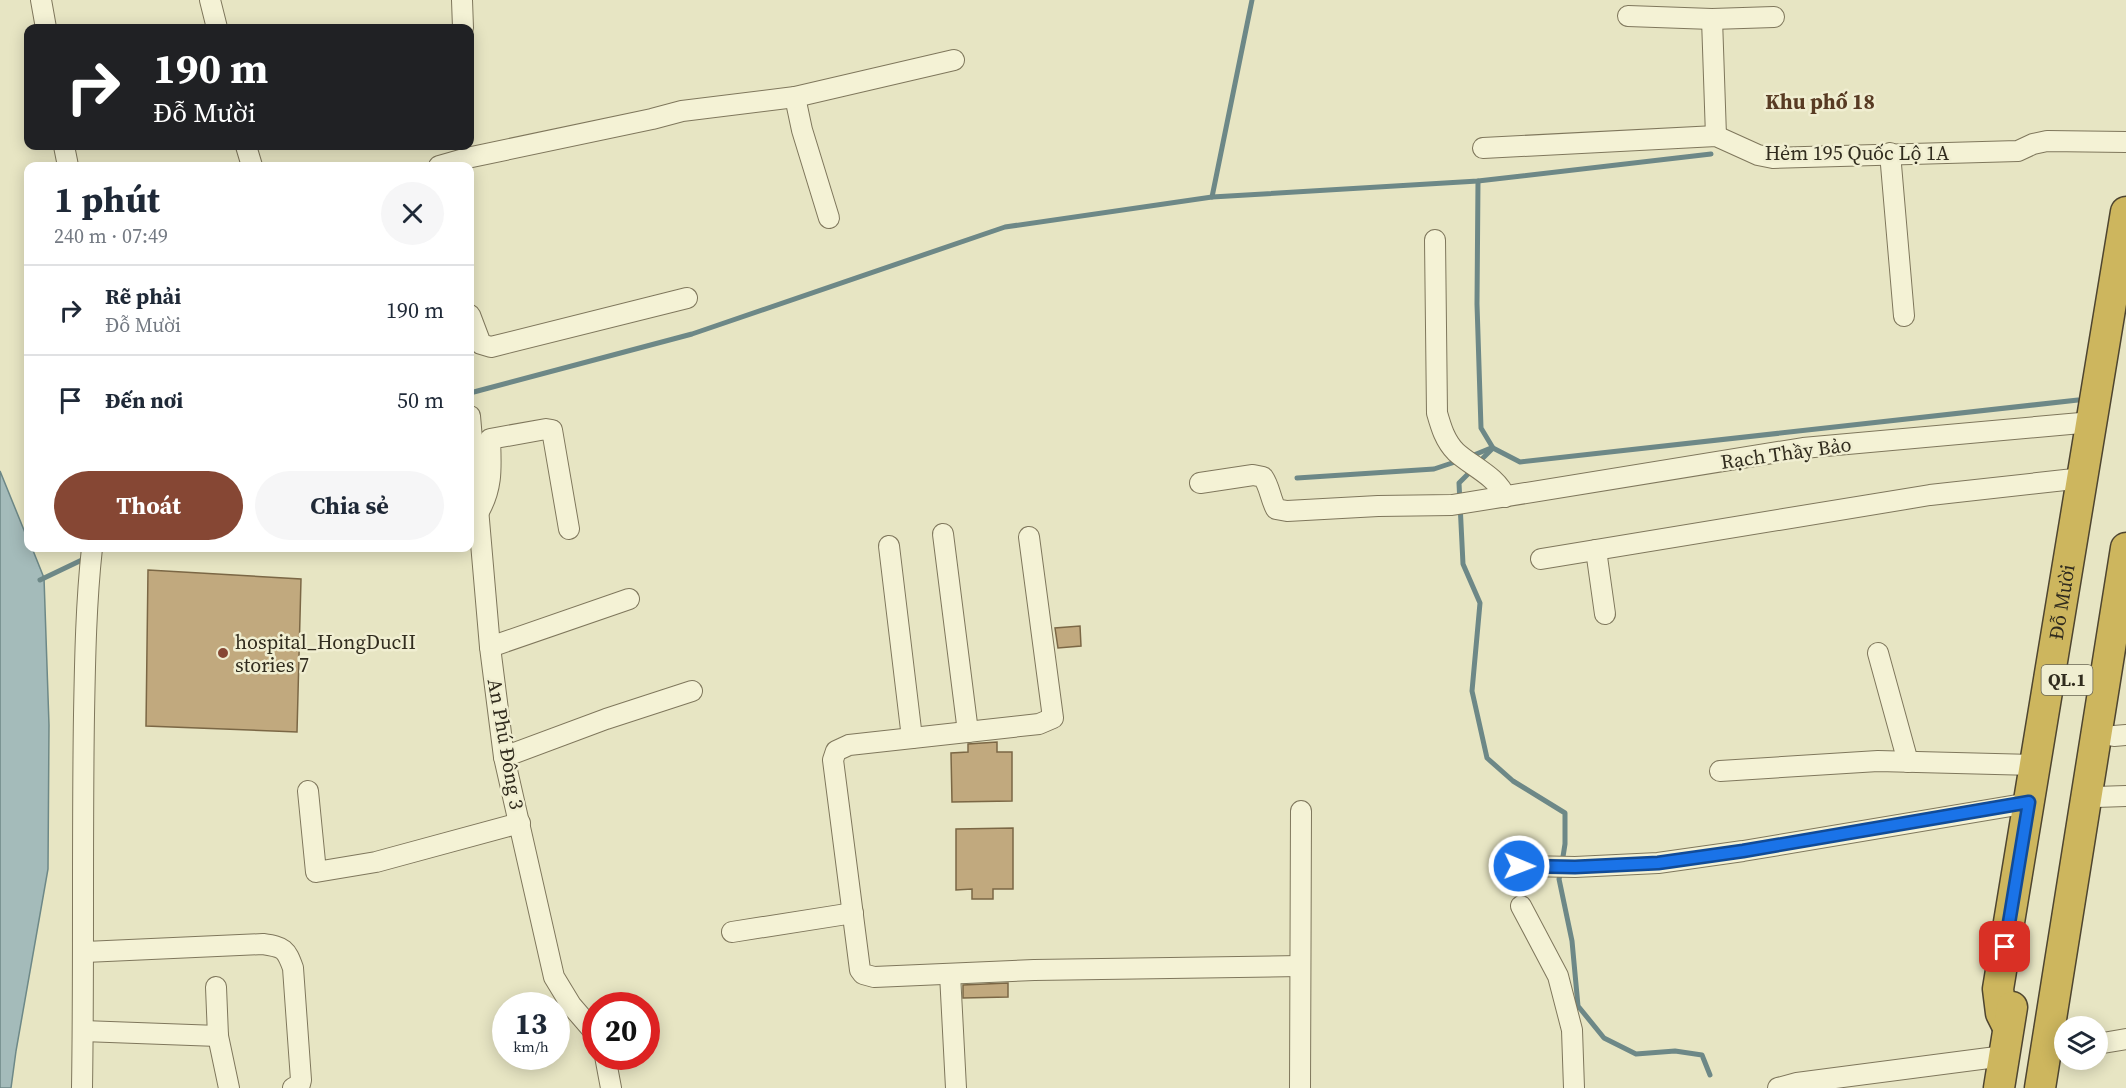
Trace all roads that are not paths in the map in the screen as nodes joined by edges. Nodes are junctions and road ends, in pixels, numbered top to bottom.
1 (41, 0) edge
2 (210, 0) edge
3 (462, 0) edge
4 (1628, 16) dead end
5 (1774, 17) dead end
6 (1712, 19) junction
7 (45, 24) edge
8 (216, 24) edge
9 (463, 24) edge
10 (954, 60) dead end
11 (795, 97) junction
12 (1716, 136) junction
13 (2126, 142) edge
14 (1483, 148) dead end
15 (1890, 153) junction
16 (466, 157) edge
17 (451, 162) edge
18 (2126, 212) edge
19 (829, 218) dead end
20 (1435, 240) dead end
21 (687, 297) dead end
22 (1904, 316) dead end
23 (474, 326) edge
24 (2126, 333) edge
25 (2092, 422) junction
26 (474, 467) edge
27 (2083, 478) junction
28 (1200, 483) dead end
29 (1505, 497) junction
30 (477, 513) junction
31 (569, 529) dead end
32 (943, 534) dead end
33 (1029, 537) dead end
34 (889, 546) dead end
35 (2126, 548) edge
36 (1596, 550) junction
37 (92, 552) edge
38 (1541, 559) dead end
39 (629, 599) dead end
40 (1605, 614) dead end
41 (490, 647) junction
42 (1878, 653) dead end
43 (2126, 663) edge
44 (692, 691) dead end
45 (968, 732) junction
46 (2120, 735) edge
47 (912, 738) junction
48 (504, 757) junction
49 (1908, 762) junction
50 (2036, 765) junction
51 (1720, 771) dead end
52 (308, 791) dead end
53 (2126, 796) edge
54 (2029, 802) junction
55 (2089, 807) junction
56 (1301, 812) dead end
57 (520, 823) junction
58 (1519, 866) dead end
59 (1521, 906) dead end
60 (853, 913) junction
61 (732, 932) dead end
62 (84, 952) junction
63 (1300, 966) junction
64 (950, 974) junction
65 (216, 987) dead end
66 (582, 1018) edge
67 (2008, 1027) junction
68 (83, 1031) junction
69 (218, 1036) junction
70 (2126, 1039) edge
71 (2108, 1042) edge
72 (2004, 1056) junction
73 (2049, 1069) edge
74 (608, 1070) edge
75 (82, 1088) edge
76 (229, 1088) edge
77 (293, 1088) edge
78 (611, 1088) edge
79 (956, 1088) edge
80 (1300, 1088) edge
81 (1574, 1088) edge
82 (1778, 1088) edge
83 (1999, 1088) edge

1 - 7 street
2 - 8 street
3 - 9 street
4 - 6 street
5 - 6 street
6 - 12 street
10 - 11 street
11 - 16 street
11 - 19 street
12 - 14 street, Hẻm 195 Quốc Lộ 1A
12 - 15 street, Hẻm 195 Quốc Lộ 1A
13 - 15 street, Hẻm 195 Quốc Lộ 1A
15 - 22 street
16 - 17 street
18 - 25 highway, Đỗ Mười / QL.1
20 - 29 street
21 - 23 street
24 - 67 highway, Đỗ Mười / QL.1
25 - 27 highway, Đỗ Mười / QL.1
25 - 29 street, Rạch Thầy Bảo
26 - 30 street, An Phú Đông 3
27 - 36 street
27 - 50 highway, Đỗ Mười / QL.1
28 - 29 street, Rạch Thầy Bảo
30 - 31 street
30 - 41 street, An Phú Đông 3
32 - 45 street
33 - 45 street
34 - 47 street
35 - 55 highway, QL.1
36 - 38 street
36 - 40 street
37 - 62 street
39 - 41 street
41 - 48 street, An Phú Đông 3
42 - 49 street
43 - 46 highway, QL.1
44 - 48 street
45 - 47 street
46 - 55 highway, QL.1
47 - 60 street
48 - 57 street, An Phú Đông 3
49 - 50 street
49 - 51 street
50 - 54 highway, Đỗ Mười / QL.1
52 - 57 street
53 - 55 street
54 - 58 street
54 - 67 highway, Đỗ Mười / QL.1
55 - 73 highway, QL.1
56 - 63 street
57 - 66 street, An Phú Đông 3
59 - 81 street
60 - 61 street
60 - 64 street
62 - 68 street
62 - 77 street
63 - 64 street
63 - 80 street
64 - 79 street
65 - 69 street
67 - 72 highway, Đỗ Mười / QL.1
68 - 69 street
68 - 75 street
69 - 76 street
70 - 71 street
72 - 73 highway
72 - 82 street
72 - 83 highway, Đỗ Mười / QL.1
74 - 78 street

